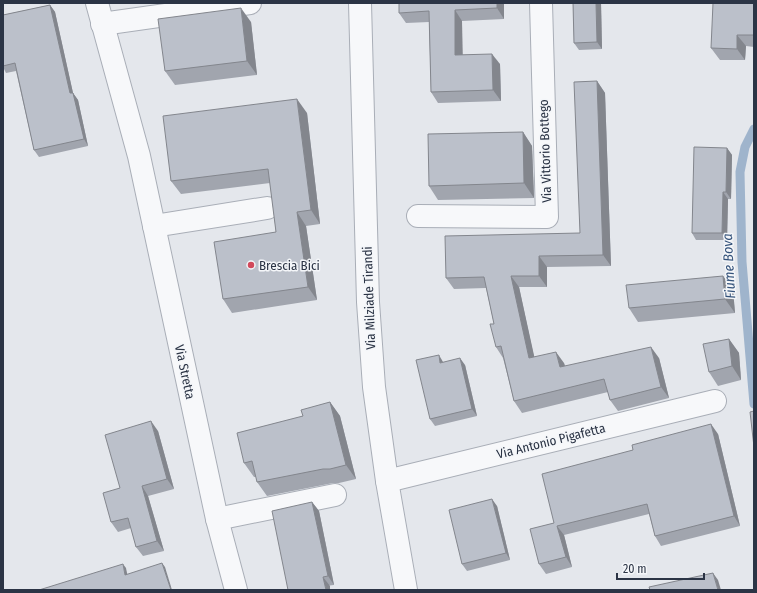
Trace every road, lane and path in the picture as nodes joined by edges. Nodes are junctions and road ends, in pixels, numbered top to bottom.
1 (97, 3) edge
2 (250, 3) edge
3 (360, 3) edge
4 (541, 3) edge
5 (102, 24) junction
6 (267, 208) dead end
7 (418, 216) dead end
8 (154, 226) junction
9 (715, 401) dead end
10 (387, 481) junction
11 (335, 495) edge
12 (216, 519) junction
13 (236, 590) edge
14 (406, 590) edge

1 - 5 street, Via Stretta
2 - 5 street
3 - 10 street, Via Milziade Tirandi
4 - 7 street, Via Vittorio Bottego
5 - 8 street, Via Stretta
6 - 8 street
8 - 12 street, Via Stretta
9 - 10 street, Via Antonio Pigafetta
10 - 14 street, Via Milziade Tirandi
11 - 12 street
12 - 13 street, Via Stretta

